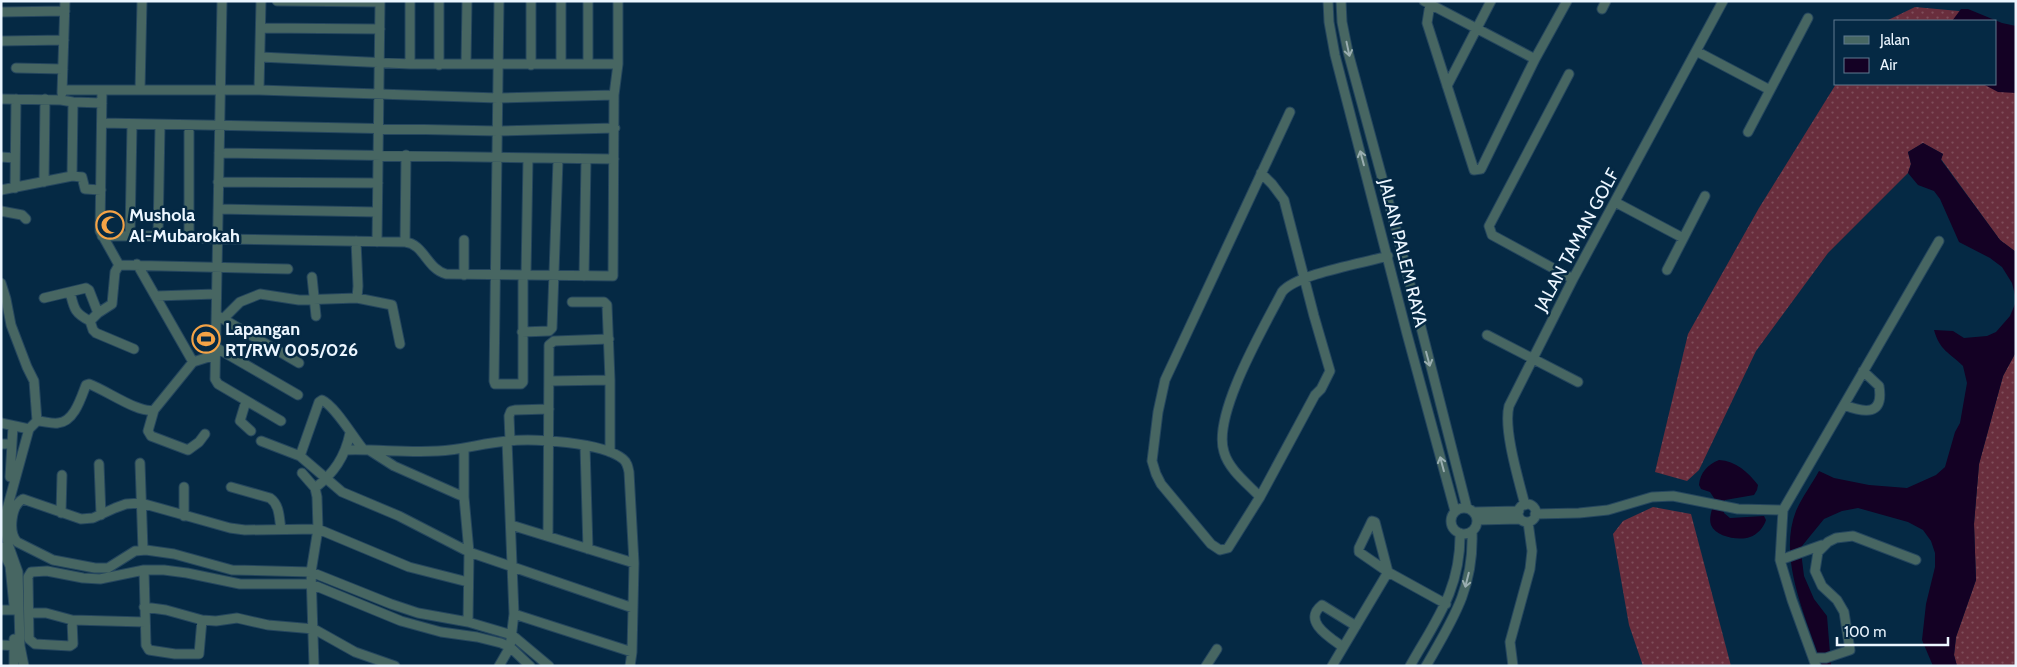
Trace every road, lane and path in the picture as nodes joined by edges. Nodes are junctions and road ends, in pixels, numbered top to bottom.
1 (142, 1) edge
2 (222, 1) edge
3 (261, 1) edge
4 (277, 1) edge
5 (410, 1) edge
6 (439, 1) edge
7 (467, 1) edge
8 (500, 1) edge
9 (531, 1) edge
10 (561, 1) edge
11 (588, 1) edge
12 (618, 1) edge
13 (1328, 1) edge
14 (1341, 1) edge
15 (1491, 1) edge
16 (1567, 1) edge
17 (1723, 1) edge
18 (380, 2) edge
19 (1427, 3) edge
20 (65, 6) edge
21 (1, 12) edge
22 (1808, 18) dead end
23 (260, 28) junction
24 (380, 29) junction
25 (1476, 29) junction
26 (64, 40) junction
27 (1, 41) edge
28 (1696, 51) junction
29 (260, 57) junction
30 (1535, 59) junction
31 (379, 63) junction
32 (561, 63) junction
33 (410, 64) junction
34 (466, 64) junction
35 (500, 64) junction
36 (588, 64) junction
37 (618, 64) junction
38 (439, 65) junction
39 (530, 65) junction
40 (16, 68) dead end
41 (63, 69) junction
42 (1569, 74) dead end
43 (1447, 86) junction
44 (62, 90) junction
45 (102, 90) junction
46 (140, 90) junction
47 (220, 90) junction
48 (259, 90) junction
49 (1770, 90) junction
50 (380, 95) junction
51 (614, 95) junction
52 (498, 98) junction
53 (1, 99) edge
54 (16, 99) junction
55 (45, 99) junction
56 (61, 100) junction
57 (73, 102) junction
58 (102, 103) junction
59 (1290, 112) dead end
60 (102, 123) junction
61 (132, 124) junction
62 (160, 125) junction
63 (190, 125) junction
64 (219, 125) junction
65 (379, 128) junction
66 (615, 128) junction
67 (498, 131) junction
68 (1748, 132) dead end
69 (219, 153) junction
70 (378, 155) junction
71 (406, 155) junction
72 (1, 157) edge
73 (16, 158) junction
74 (498, 158) junction
75 (528, 158) junction
76 (558, 160) junction
77 (586, 160) junction
78 (614, 160) junction
79 (1261, 173) junction
80 (72, 176) junction
81 (44, 182) junction
82 (218, 182) junction
83 (378, 183) junction
84 (15, 188) junction
85 (1, 190) edge
86 (101, 190) junction
87 (1705, 196) dead end
88 (1615, 202) junction
89 (218, 209) junction
90 (1, 211) edge
91 (377, 212) junction
92 (26, 219) dead end
93 (102, 236) junction
94 (130, 236) junction
95 (158, 236) junction
96 (189, 237) junction
97 (1683, 238) junction
98 (217, 239) junction
99 (464, 240) dead end
100 (356, 241) junction
101 (377, 242) junction
102 (405, 242) junction
103 (1939, 242) dead end
104 (1388, 256) junction
105 (137, 264) junction
106 (119, 265) junction
107 (216, 267) junction
108 (288, 269) dead end
109 (1667, 270) dead end
110 (464, 275) junction
111 (524, 275) junction
112 (554, 275) junction
113 (495, 276) junction
114 (584, 276) junction
115 (312, 277) dead end
116 (1304, 278) junction
117 (1573, 279) junction
118 (1, 283) edge
119 (70, 292) junction
120 (216, 294) junction
121 (156, 296) junction
122 (44, 298) dead end
123 (357, 298) junction
124 (313, 299) junction
125 (572, 302) dead end
126 (98, 313) junction
127 (5, 316) edge
128 (316, 316) dead end
129 (220, 317) junction
130 (90, 321) junction
131 (522, 332) junction
132 (1487, 335) dead end
133 (609, 339) junction
134 (400, 344) dead end
135 (134, 349) dead end
136 (215, 351) junction
137 (1533, 358) junction
138 (194, 362) junction
139 (299, 363) dead end
140 (1863, 370) junction
141 (610, 380) junction
142 (549, 381) junction
143 (1578, 382) dead end
144 (298, 395) dead end
145 (246, 401) junction
146 (1844, 405) junction
147 (549, 409) junction
148 (154, 410) junction
149 (37, 421) junction
150 (280, 421) dead end
151 (1, 423) edge
152 (13, 426) junction
153 (29, 429) junction
154 (252, 431) dead end
155 (350, 433) junction
156 (206, 434) dead end
157 (508, 440) junction
158 (261, 441) dead end
159 (548, 441) junction
160 (1, 444) edge
161 (12, 444) junction
162 (585, 446) junction
163 (464, 449) junction
164 (346, 450) junction
165 (366, 450) junction
166 (610, 452) junction
167 (300, 456) junction
168 (100, 464) dead end
169 (140, 464) dead end
170 (302, 473) dead end
171 (62, 475) dead end
172 (6, 478) edge
173 (327, 479) junction
174 (184, 487) dead end
175 (231, 487) dead end
176 (315, 488) junction
177 (464, 497) junction
178 (1260, 497) junction
179 (141, 503) junction
180 (1, 506) edge
181 (1783, 510) junction
182 (1455, 511) junction
183 (61, 513) junction
184 (1473, 514) junction
185 (1523, 514) junction
186 (1535, 514) junction
187 (101, 515) junction
188 (184, 516) junction
189 (511, 525) junction
190 (281, 529) junction
191 (318, 529) junction
192 (1472, 532) junction
193 (1460, 534) junction
194 (548, 535) junction
195 (1828, 542) junction
196 (1, 547) edge
197 (588, 549) junction
198 (143, 550) junction
199 (469, 552) junction
200 (1783, 559) junction
201 (1916, 560) dead end
202 (634, 563) junction
203 (510, 566) junction
204 (144, 570) junction
205 (312, 572) junction
206 (1388, 572) junction
207 (1, 577) edge
208 (11, 577) junction
209 (468, 582) junction
210 (311, 584) junction
211 (1446, 604) junction
212 (144, 607) junction
213 (633, 608) junction
214 (1, 610) edge
215 (14, 610) junction
216 (29, 613) junction
217 (514, 614) junction
218 (72, 620) junction
219 (202, 620) junction
220 (145, 622) junction
221 (468, 622) junction
222 (1356, 626) junction
223 (314, 629) junction
224 (512, 635) junction
225 (1, 645) edge
226 (17, 646) junction
227 (1343, 647) junction
228 (510, 648) junction
229 (1217, 649) dead end
230 (632, 652) junction
231 (365, 661) edge
232 (1816, 661) edge
233 (14, 666) edge
234 (24, 666) edge
235 (314, 666) edge
236 (395, 666) edge
237 (499, 666) edge
238 (530, 666) edge
239 (549, 666) edge
240 (630, 666) edge
241 (1206, 666) edge
242 (1332, 666) edge
243 (1410, 666) edge
244 (1426, 666) edge
245 (1513, 666) edge

1 - 46 street
2 - 47 street
3 - 23 street
4 - 18 street
5 - 33 street
6 - 38 street
7 - 34 street
8 - 35 street
9 - 39 street
10 - 32 street
11 - 36 street
12 - 37 street
104 -> 13 street, JALAN PALEM RAYA
14 -> 184 street, JALAN PALEM RAYA
15 - 25 street
16 - 30 street
17 - 28 street, JALAN TAMAN GOLF
18 - 24 street
19 - 25 street
19 - 43 street
20 - 21 street
20 - 26 street
22 - 49 street
23 - 24 street
23 - 29 street
24 - 31 street
25 - 30 street
25 - 43 street
26 - 27 street
26 - 41 street
28 - 49 street
28 - 88 street, JALAN TAMAN GOLF
29 - 31 street
29 - 48 street
30 - 43 street
31 - 33 street
31 - 50 street
32 - 36 street
32 - 39 street
33 - 38 street
34 - 35 street
34 - 38 street
35 - 39 street
35 - 52 street
36 - 37 street
37 - 51 street
40 - 41 street
41 - 44 street
42 - 117 street
44 - 45 street
44 - 56 street
45 - 46 street
45 - 58 street
46 - 47 street
47 - 48 street
47 - 64 street
48 - 50 street
49 - 68 street
50 - 52 street
50 - 65 street
51 - 52 street
51 - 66 street
52 - 67 street
53 - 54 street
54 - 55 street
54 - 73 street
55 - 56 street
55 - 81 street
56 - 57 street
57 - 58 street
57 - 80 street
58 - 60 street
59 - 79 street
60 - 61 street
60 - 86 street
61 - 62 street
61 - 94 street
62 - 63 street
62 - 95 street
63 - 64 street
63 - 96 street
64 - 65 street
64 - 69 street
65 - 67 street
65 - 70 street
66 - 67 street
66 - 78 street
67 - 74 street
69 - 70 street
69 - 82 street
70 - 71 street
70 - 83 street
71 - 74 street
71 - 102 street
72 - 73 street
73 - 84 street
74 - 75 street
74 - 113 street
75 - 76 street
75 - 111 street
76 - 77 street
76 - 112 street
77 - 78 street
77 - 114 street
78 - 114 street
79 - 116 street
79 - 178 street
80 - 81 street
80 - 86 street
81 - 84 street
82 - 83 street
82 - 89 street
83 - 91 street
84 - 85 street
86 - 93 street
87 - 97 street
88 - 97 street
88 - 117 street, JALAN TAMAN GOLF
89 - 91 street
89 - 98 street
90 - 92 street
91 - 101 street
93 - 94 street
93 - 106 street
94 - 95 street
95 - 96 street
96 - 98 street
97 - 109 street
98 - 100 street
98 - 107 street
99 - 110 street
100 - 101 street
100 - 123 street
101 - 102 street
102 - 110 street
103 - 140 street
104 - 116 street
182 -> 104 street, JALAN PALEM RAYA
105 - 106 street
105 - 107 street
105 - 121 street
106 - 126 street
107 - 108 street
107 - 120 street
110 - 113 street
111 - 112 street
111 - 113 street
111 - 131 street
112 - 114 street
112 - 131 street
113 - 131 street
115 - 124 street
116 - 178 street
116 - 178 street
117 - 137 street, JALAN TAMAN GOLF
118 - 127 street
119 - 122 street
119 - 126 street
119 - 130 street
120 - 121 street
120 - 129 street
121 - 138 street
123 - 124 street
123 - 134 street
124 - 128 street
124 - 129 street
125 - 133 street
126 - 130 street
127 - 149 street
129 - 136 street
129 - 139 street
130 - 135 street
132 - 137 street
133 - 141 street
133 - 142 street
136 - 138 street
136 - 144 street
136 - 145 street
137 - 143 street
137 - 185 street, JALAN TAMAN GOLF
138 - 148 street
140 - 146 street
140 - 146 street
141 - 142 street
141 - 166 street
142 - 147 street
145 - 150 street
145 - 154 street
146 - 181 street
147 - 157 street
147 - 159 street
148 - 149 street
148 - 156 street
149 - 153 street
151 - 152 street
152 - 153 street
152 - 161 street
153 - 226 street
155 - 164 street
155 - 165 street
155 - 167 street
157 - 159 street
157 - 163 street
157 - 189 street
158 - 167 street
159 - 162 street
159 - 194 street
160 - 161 street
161 - 172 street
162 - 166 street
162 - 197 street
163 - 165 street
163 - 177 street
164 - 165 street
164 - 173 street
165 - 177 street
166 - 202 street
167 - 173 street
168 - 187 street
169 - 179 street
170 - 176 street
171 - 183 street
172 - 180 street
173 - 176 street
173 - 199 street
174 - 188 street
175 - 190 street
176 - 191 street
177 - 199 street
179 - 187 street
179 - 188 street
179 - 198 street
181 - 186 street
181 - 200 street
182 - 184 street
182 - 193 street
183 - 187 street
183 - 198 street
184 - 185 street
184 - 192 street
185 - 186 street
185 - 186 street
185 - 245 street, JALAN TAMAN GOLF
188 - 190 street
189 - 194 street
189 - 203 street
190 - 191 street
191 - 205 street
191 - 209 street
192 - 193 street
192 -> 244 street
193 - 211 street
194 - 197 street
195 - 200 street
195 - 201 street
195 - 232 street
196 - 208 street
197 - 202 street
198 - 205 street
199 - 203 street
199 - 209 street
200 - 232 street
202 - 213 street
203 - 213 street
203 - 217 street
204 - 210 street
204 - 212 street
204 - 216 street
205 - 210 street
205 - 221 street
206 - 206 street
206 - 211 street
206 - 222 street
207 - 208 street
208 - 215 street
209 - 221 street
210 - 223 street
210 - 228 street
211 - 243 street
212 - 219 street
212 - 220 street
213 - 230 street
214 - 215 street
215 - 226 street
216 - 218 street
216 - 218 street
217 - 224 street
217 - 230 street
218 - 220 street
219 - 220 street
219 - 223 street
221 - 224 street
222 - 227 street
222 - 227 street
223 - 231 street
223 - 235 street
224 - 228 street
224 - 239 street
225 - 226 street
226 - 233 street
226 - 234 street
227 - 242 street
228 - 237 street
228 - 238 street
229 - 241 street
230 - 240 street
231 - 236 street

